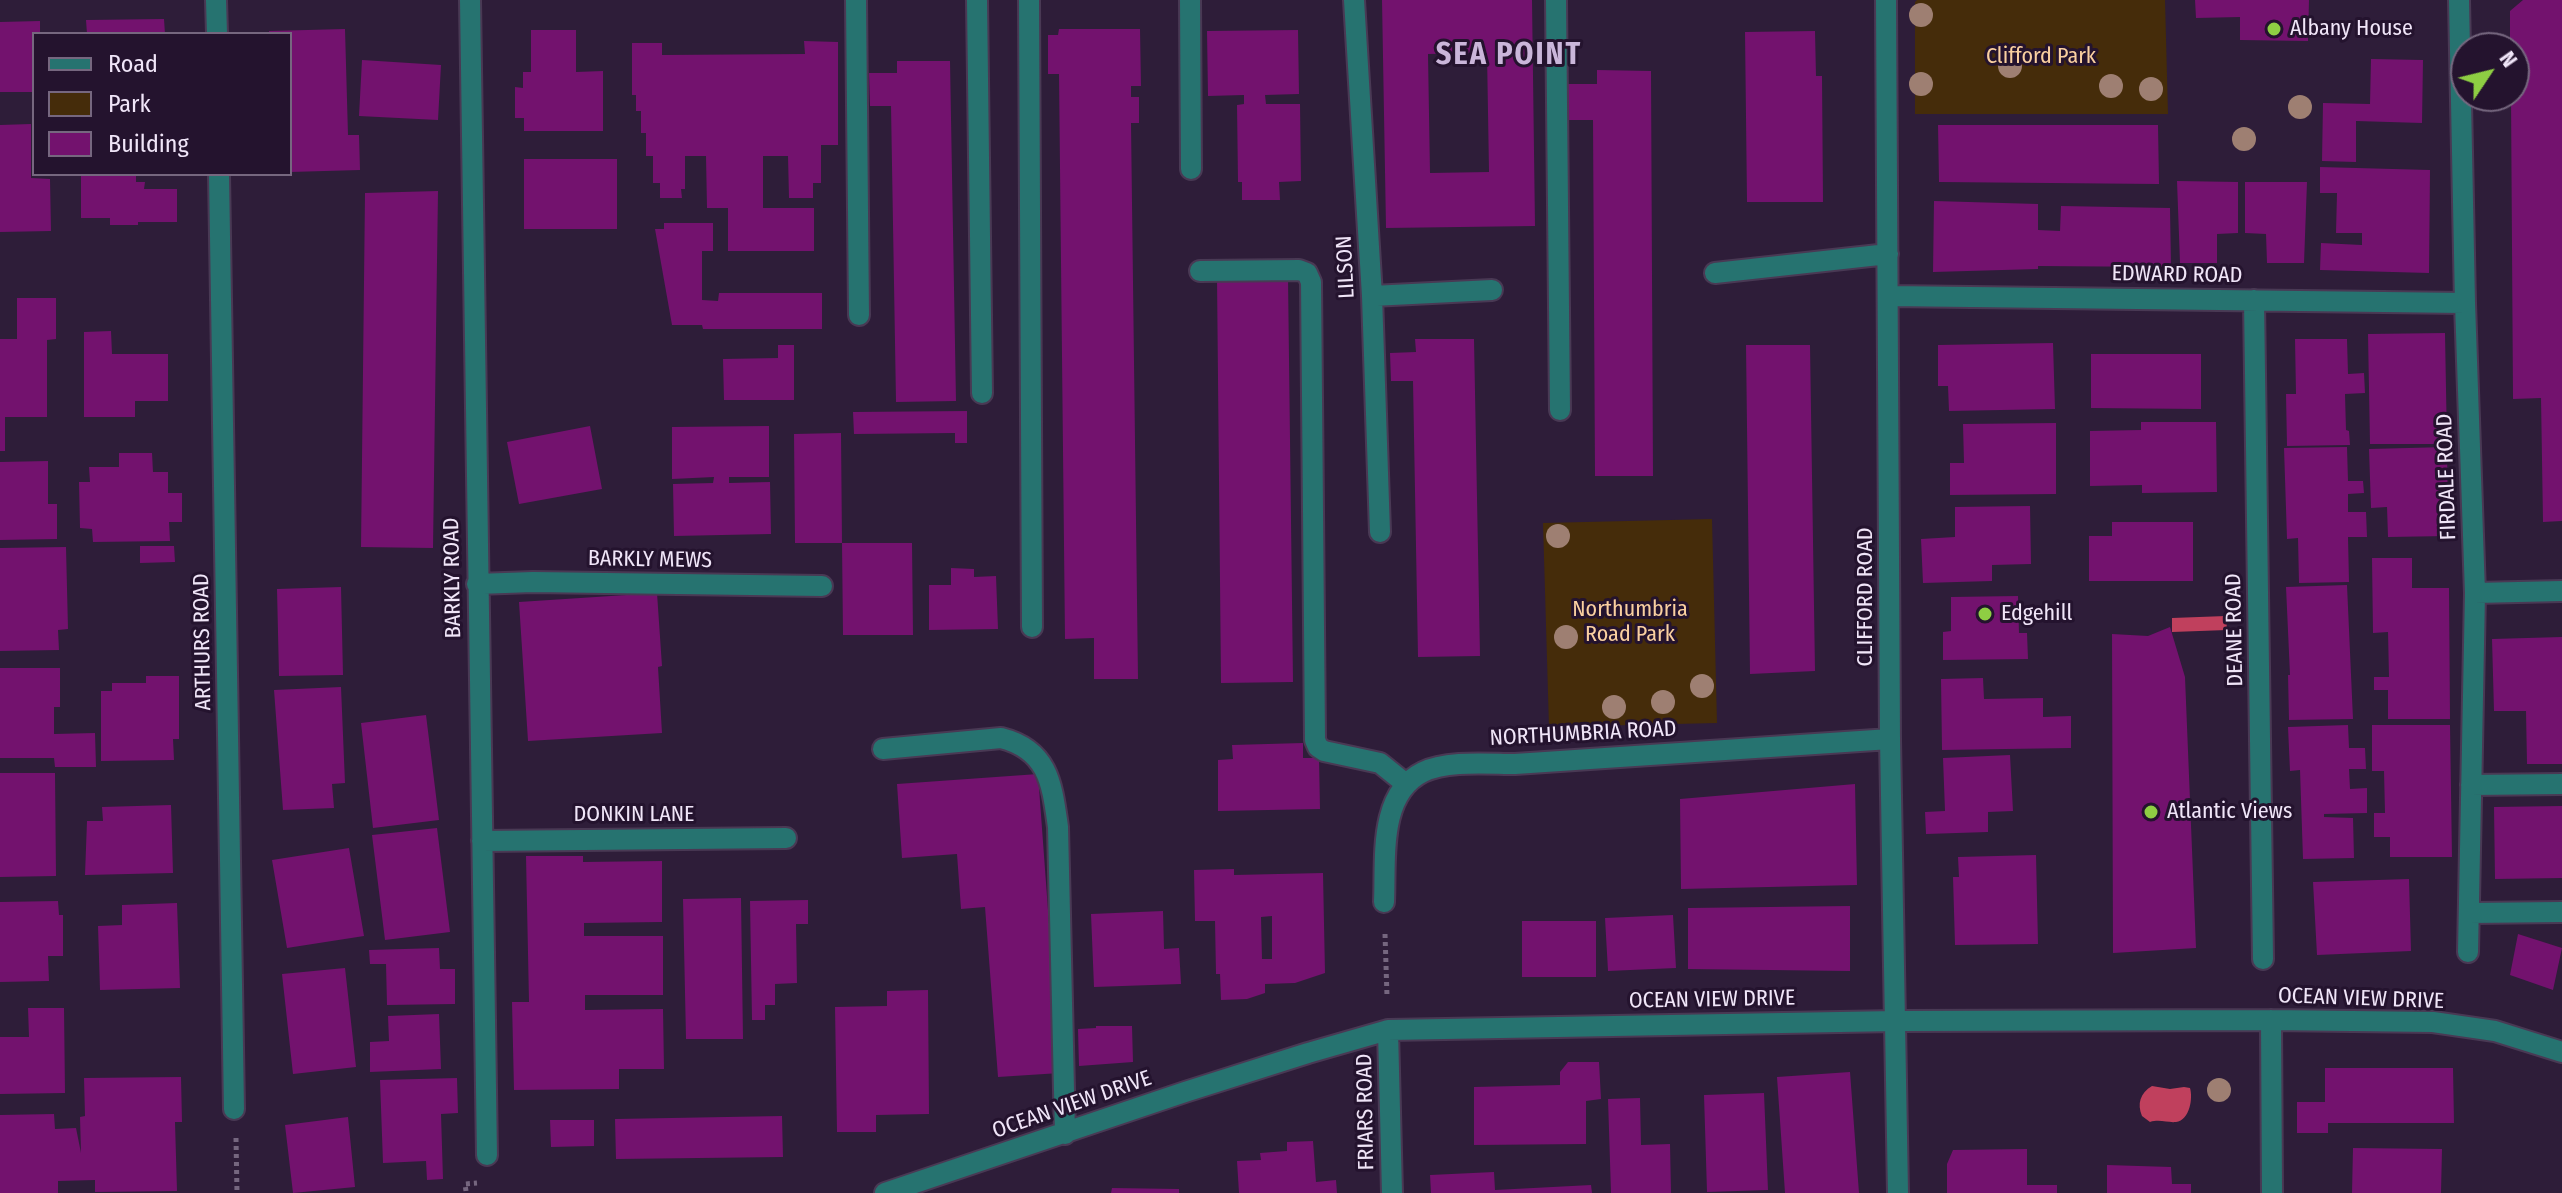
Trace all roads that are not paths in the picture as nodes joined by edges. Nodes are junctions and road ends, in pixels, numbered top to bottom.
1 (216, 0) edge
2 (470, 0) edge
3 (856, 0) edge
4 (977, 0) edge
5 (1029, 0) edge
6 (1190, 0) edge
7 (1354, 0) edge
8 (1556, 0) edge
9 (1886, 0) edge
10 (2459, 0) edge
11 (217, 32) edge
12 (1191, 169) dead end
13 (219, 176) edge
14 (1888, 254) junction
15 (1200, 271) dead end
16 (1715, 273) dead end
17 (1492, 290) dead end
18 (1372, 296) junction
19 (1889, 296) junction
20 (2254, 300) junction
21 (2465, 303) junction
22 (859, 315) dead end
23 (982, 393) dead end
24 (1560, 410) dead end
25 (1380, 532) dead end
26 (477, 584) junction
27 (822, 586) dead end
28 (2562, 591) edge
29 (2475, 593) junction
30 (1032, 627) dead end
31 (1890, 739) junction
32 (883, 749) dead end
33 (1406, 784) junction
34 (2562, 784) edge
35 (2471, 785) junction
36 (786, 838) dead end
37 (482, 841) junction
38 (1384, 902) dead end
39 (2562, 912) edge
40 (2469, 913) junction
41 (2468, 952) dead end
42 (2263, 959) dead end
43 (2271, 1020) junction
44 (1896, 1021) junction
45 (1388, 1030) junction
46 (2562, 1052) edge
47 (234, 1109) dead end
48 (1065, 1134) junction
49 (487, 1155) dead end
50 (885, 1193) edge
51 (1392, 1193) edge
52 (1898, 1193) edge
53 (2272, 1193) edge

1 - 11 street
2 - 26 street, BARKLY ROAD
3 - 22 street
4 - 23 street
5 - 30 street
6 - 12 street
7 - 18 street, LILSON
8 - 24 street
9 - 14 street, CLIFFORD ROAD
10 - 21 street, FIRDALE ROAD
13 - 47 street, ARTHURS ROAD
14 - 16 street
14 - 19 street, CLIFFORD ROAD
15 - 33 street
17 - 18 street
18 - 25 street, LILSON
19 - 20 street, EDWARD ROAD
19 - 31 street, CLIFFORD ROAD
20 - 21 street, EDWARD ROAD
20 - 42 street, DEANE ROAD
21 - 29 street, FIRDALE ROAD
26 - 27 street, BARKLY MEWS
26 - 37 street, BARKLY ROAD
28 - 29 street
29 - 35 street, FIRDALE ROAD
31 - 33 street, NORTHUMBRIA ROAD
31 - 44 street, CLIFFORD ROAD
32 - 48 street
33 - 38 street
34 - 35 street
35 - 40 street, FIRDALE ROAD
36 - 37 street, DONKIN LANE
37 - 49 street, BARKLY ROAD
39 - 40 street
40 - 41 street, FIRDALE ROAD
43 - 44 street, OCEAN VIEW DRIVE
43 - 46 street, OCEAN VIEW DRIVE
43 - 53 street
44 - 45 street, OCEAN VIEW DRIVE
44 - 52 street, CLIFFORD ROAD
45 - 48 street, OCEAN VIEW DRIVE
45 - 51 street, FRIARS ROAD
48 - 50 street, OCEAN VIEW DRIVE

